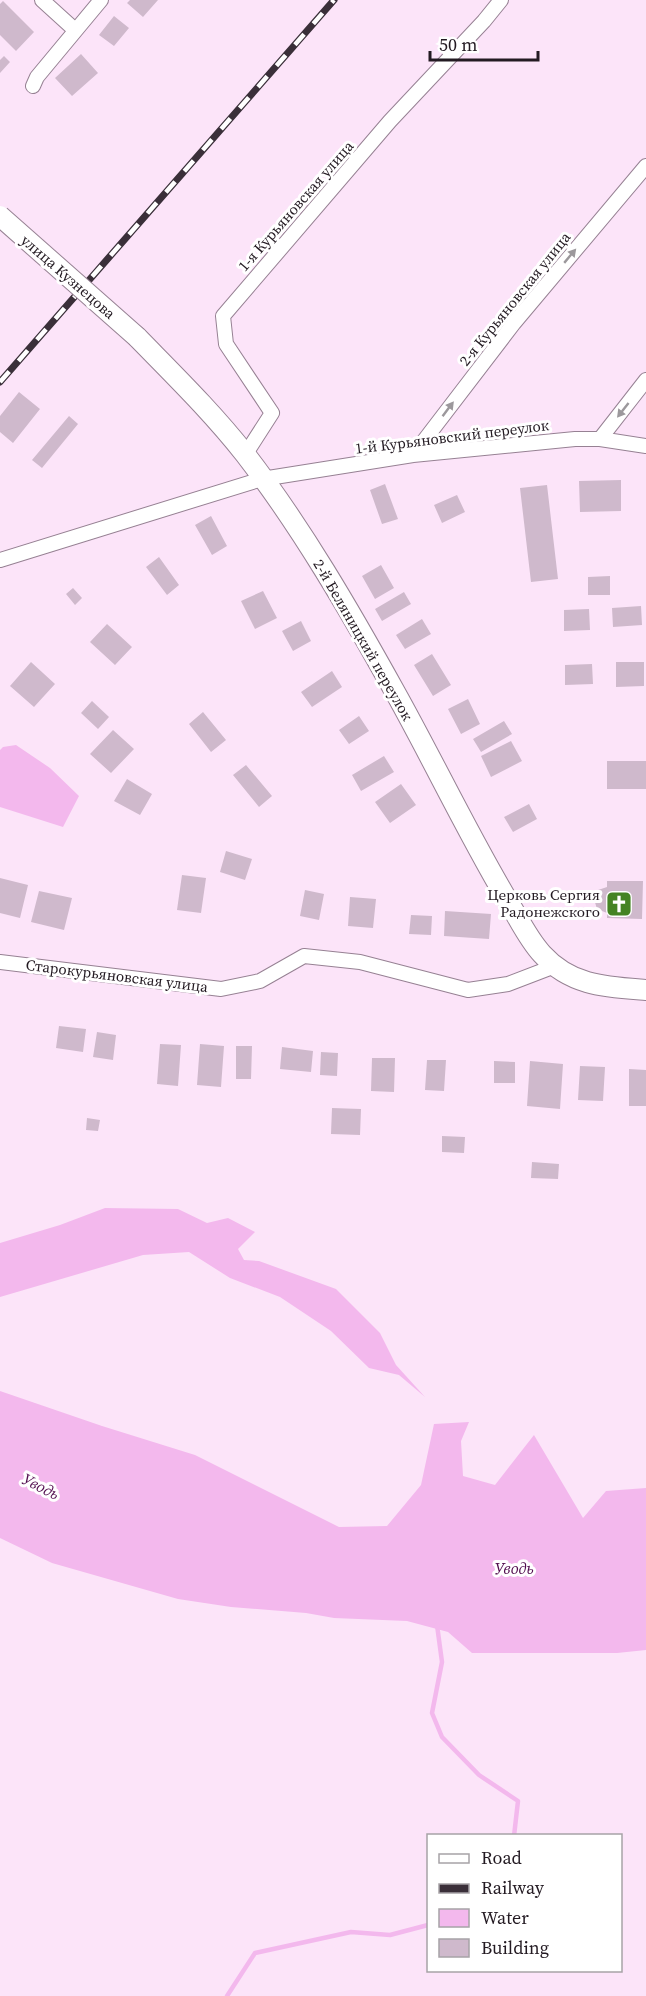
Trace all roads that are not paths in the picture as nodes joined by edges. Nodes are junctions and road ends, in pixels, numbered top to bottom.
1 (42, 0) edge
2 (101, 0) edge
3 (501, 0) edge
4 (75, 30) junction
5 (33, 86) dead end
6 (646, 166) edge
7 (0, 216) edge
8 (137, 337) joint
9 (646, 380) edge
10 (600, 439) junction
11 (646, 446) edge
12 (245, 455) junction
13 (413, 455) junction
14 (262, 479) junction
15 (0, 560) edge
16 (0, 962) edge
17 (555, 966) junction
18 (646, 990) edge

1 - 4 street
2 - 4 street
3 - 12 street, 1-я Курьяновская улица
4 - 5 street
13 -> 6 street, 2-я Курьяновская улица
7 - 8 main road, улица Кузнецова, bridge
8 - 12 main road, 2-й Беляницкий переулок
9 -> 10 street
10 - 11 street, 1-й Курьяновский переулок
10 - 13 street, 1-й Курьяновский переулок
12 - 14 main road, 2-й Беляницкий переулок
13 - 14 street, 1-й Курьяновский переулок
14 - 15 street
14 - 17 main road, 2-й Беляницкий переулок
16 - 17 street, Старокурьяновская улица
17 - 18 main road

